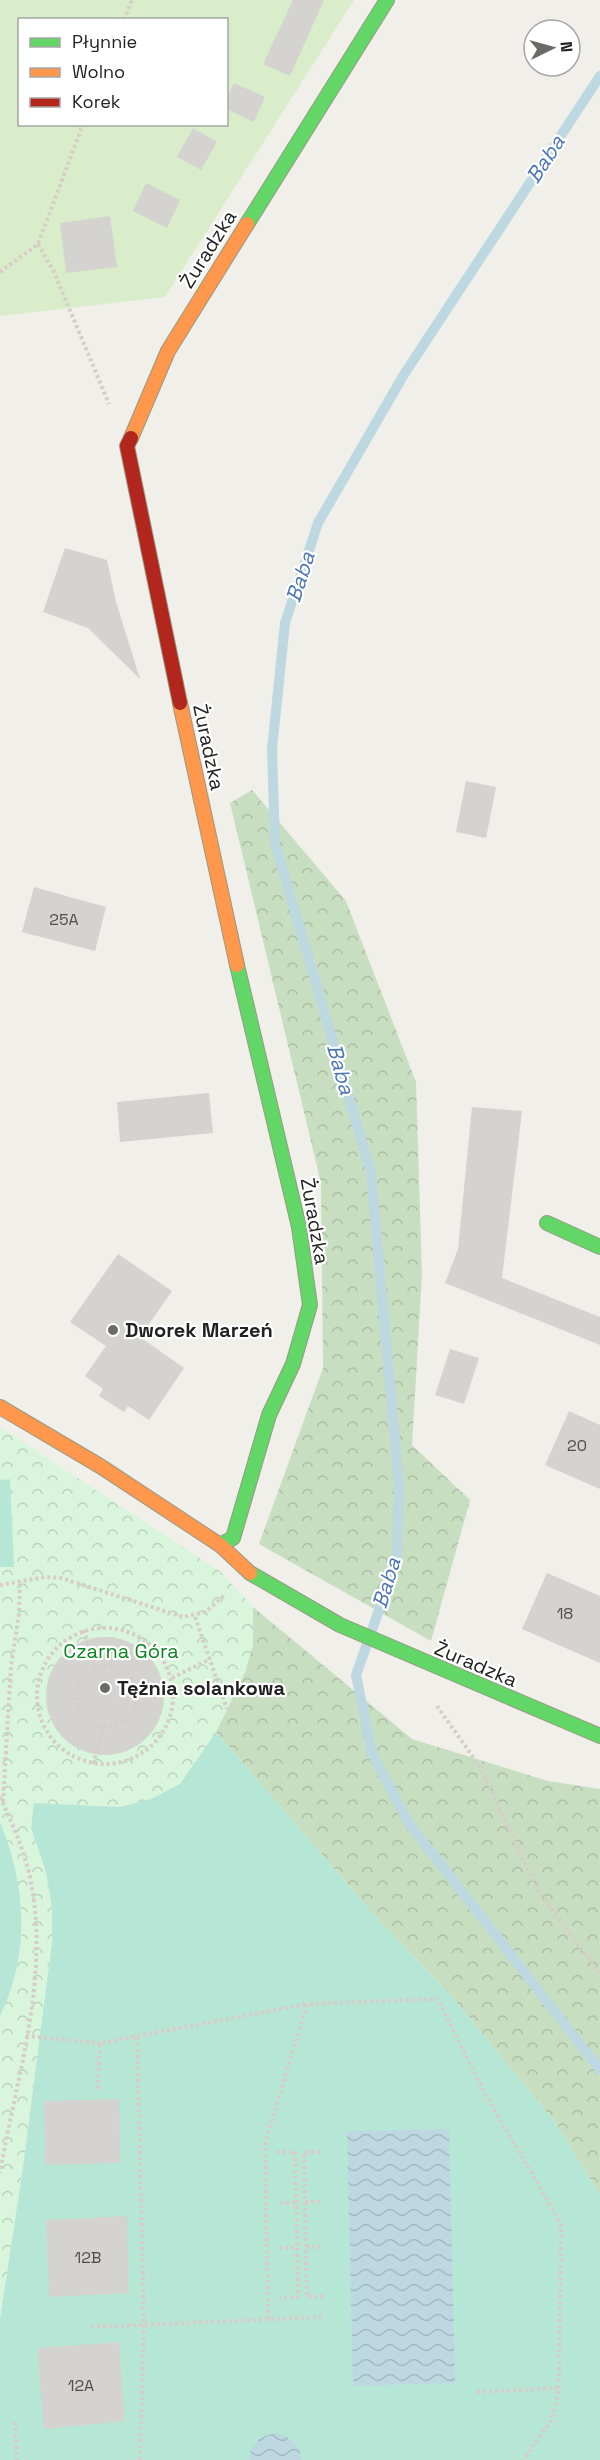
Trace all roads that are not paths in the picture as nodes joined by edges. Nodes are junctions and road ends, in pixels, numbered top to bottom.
1 (387, 0) edge
2 (547, 1223) dead end
3 (600, 1247) edge
4 (0, 1407) edge
5 (220, 1545) junction
6 (600, 1736) edge

1 - 5 street, Żuradzka
2 - 3 street
4 - 5 street, Żuradzka
5 - 6 street, Żuradzka

